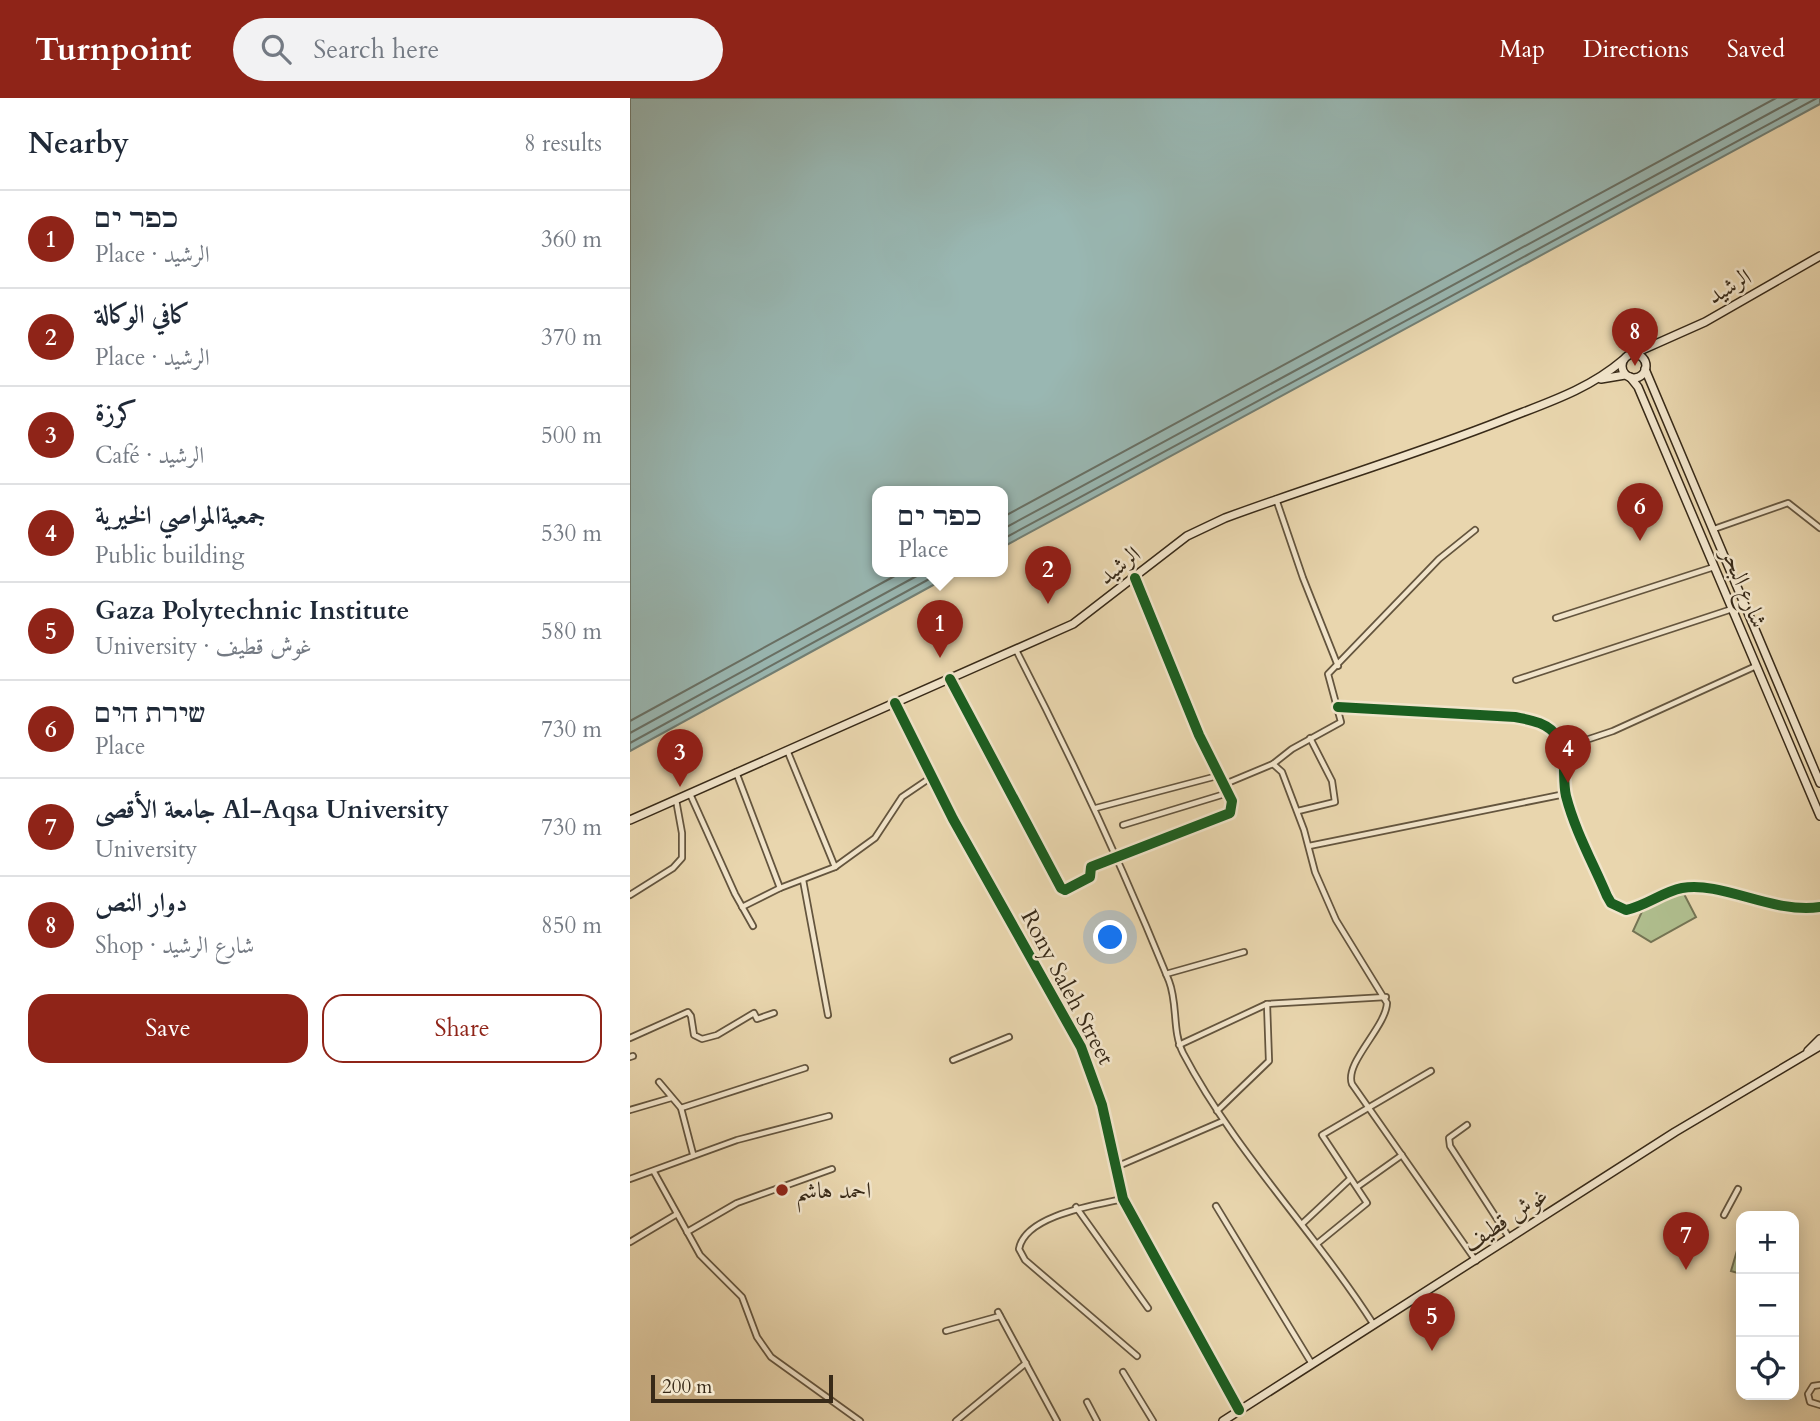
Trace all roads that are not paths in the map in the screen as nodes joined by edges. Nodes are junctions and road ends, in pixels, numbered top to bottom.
1 (1820, 256) edge
2 (1656, 345) junction
3 (1633, 354) junction
4 (1623, 360) junction
5 (1646, 367) junction
6 (1628, 376) junction
7 (1600, 379) junction
8 (1276, 498) junction
9 (1820, 528) edge
10 (1714, 529) junction
11 (1475, 530) dead end
12 (1715, 566) junction
13 (1135, 578) junction
14 (1732, 609) junction
15 (1556, 618) dead end
16 (1016, 649) junction
17 (1338, 666) junction
18 (1756, 666) junction
19 (950, 679) junction
20 (1516, 680) dead end
21 (895, 703) junction
22 (1338, 707) junction
23 (1310, 738) junction
24 (1560, 741) junction
25 (787, 749) junction
26 (1273, 764) junction
27 (736, 772) junction
28 (1817, 773) edge
29 (1221, 775) junction
30 (930, 778) junction
31 (1820, 783) edge
32 (1225, 784) junction
33 (1228, 793) junction
34 (1565, 793) junction
35 (690, 794) junction
36 (676, 800) junction
37 (1096, 808) junction
38 (1297, 811) junction
39 (1820, 816) edge
40 (630, 820) edge
41 (1123, 825) dead end
42 (1309, 846) junction
43 (1117, 858) junction
44 (835, 867) junction
45 (803, 880) junction
46 (780, 888) junction
47 (630, 895) edge
48 (1820, 906) edge
49 (742, 907) junction
50 (753, 926) dead end
51 (1244, 952) dead end
52 (1166, 974) junction
53 (1386, 997) junction
54 (1267, 1004) junction
55 (774, 1013) dead end
56 (828, 1015) dead end
57 (1009, 1037) dead end
58 (630, 1038) edge
59 (1820, 1039) edge
60 (1179, 1045) junction
61 (1820, 1046) edge
62 (1808, 1051) junction
63 (953, 1060) dead end
64 (805, 1068) dead end
65 (1431, 1071) dead end
66 (659, 1082) dead end
67 (671, 1098) junction
68 (1368, 1107) junction
69 (681, 1108) junction
70 (630, 1110) edge
71 (1217, 1111) junction
72 (830, 1116) dead end
73 (1223, 1121) junction
74 (1467, 1125) dead end
75 (693, 1154) junction
76 (1402, 1154) junction
77 (1115, 1167) junction
78 (832, 1169) dead end
79 (654, 1172) junction
80 (630, 1179) edge
81 (1350, 1179) junction
82 (1357, 1187) junction
83 (1738, 1189) dead end
84 (1123, 1199) junction
85 (1216, 1206) dead end
86 (1076, 1207) junction
87 (677, 1214) junction
88 (1724, 1215) dead end
89 (1303, 1223) junction
90 (687, 1233) junction
91 (1510, 1239) junction
92 (630, 1242) edge
93 (1318, 1243) junction
94 (1476, 1261) junction
95 (1148, 1308) dead end
96 (1375, 1325) junction
97 (946, 1331) dead end
98 (1138, 1356) dead end
99 (1026, 1363) junction
100 (1312, 1364) junction
101 (1124, 1372) dead end
102 (1820, 1385) edge
103 (1087, 1402) dead end
104 (1820, 1405) edge
105 (1239, 1410) junction
106 (860, 1421) edge
107 (956, 1421) edge
108 (1058, 1421) edge
109 (1097, 1421) edge
110 (1153, 1421) edge
111 (1223, 1421) edge

1 - 2 main road, الرشيد
2 - 3 main road, الرشيد
2 - 5 main road
3 - 4 main road
3 - 5 main road
4 - 6 main road
4 - 7 main road, الرشيد
5 - 6 main road
5 - 10 main road, شارع البحر
6 - 7 main road, الرشيد
6 - 12 main road, شارع البحر
7 - 8 main road, الرشيد
8 - 13 main road, الرشيد
8 - 17 street
9 - 10 street
10 - 28 main road, شارع البحر
11 - 17 street
12 - 14 main road, شارع البحر
12 - 15 street
13 - 16 main road, الرشيد
13 - 29 street
14 - 18 main road, شارع البحر
14 - 20 street
16 - 19 main road, الرشيد
16 - 37 street
17 - 22 street
18 - 24 street
18 - 39 main road, شارع البحر
19 - 21 main road, الرشيد
19 - 43 street
21 - 25 main road, الرشيد
21 - 30 main road, Rony Saleh Street
22 - 23 street
22 - 24 street
23 - 26 street
23 - 38 street
24 - 34 street
25 - 27 main road, الرشيد
25 - 44 street
26 - 32 street
26 - 38 street
27 - 35 main road, الرشيد
27 - 46 street
28 - 31 main road, شارع البحر
29 - 32 street
29 - 37 street
30 - 44 street
30 - 77 main road, Rony Saleh Street
32 - 33 street
33 - 41 street
33 - 43 street
34 - 42 street
34 - 48 street
35 - 36 main road, الرشيد
35 - 49 street
36 - 40 main road, الرشيد
36 - 47 street
37 - 43 street
38 - 42 street
42 - 53 street
43 - 52 street
44 - 45 street
45 - 46 street
45 - 56 street
46 - 49 street
49 - 50 street
51 - 52 street
52 - 60 street
53 - 54 street
53 - 68 street
54 - 60 street
54 - 71 street
55 - 58 street
57 - 63 street
59 - 62 main road, غوش قطيف
60 - 71 street
61 - 62 main road, غوش قطيف
62 - 91 main road, غوش قطيف
64 - 69 street
65 - 68 street
66 - 67 street
67 - 69 street
67 - 70 street
68 - 76 street
68 - 81 street
69 - 75 street
71 - 73 street
72 - 75 street
73 - 77 street
73 - 89 street
74 - 91 street
75 - 79 street
76 - 82 street
76 - 94 street
77 - 84 main road, Rony Saleh Street
78 - 90 street
79 - 80 street
79 - 87 street
81 - 82 street
81 - 89 street
82 - 93 street
83 - 88 street
84 - 86 street
84 - 105 main road, Rony Saleh Street
85 - 100 street
86 - 95 street
86 - 98 street
87 - 90 street
87 - 92 street
89 - 93 street
90 - 106 street
91 - 94 main road, غوش قطيف
93 - 96 street
94 - 96 main road, غوش قطيف
96 - 100 main road, غوش قطيف
97 - 99 street
99 - 107 street
99 - 108 street
100 - 105 main road, غوش قطيف
101 - 110 street
102 - 104 street
103 - 109 street
105 - 111 main road, غوش قطيف

